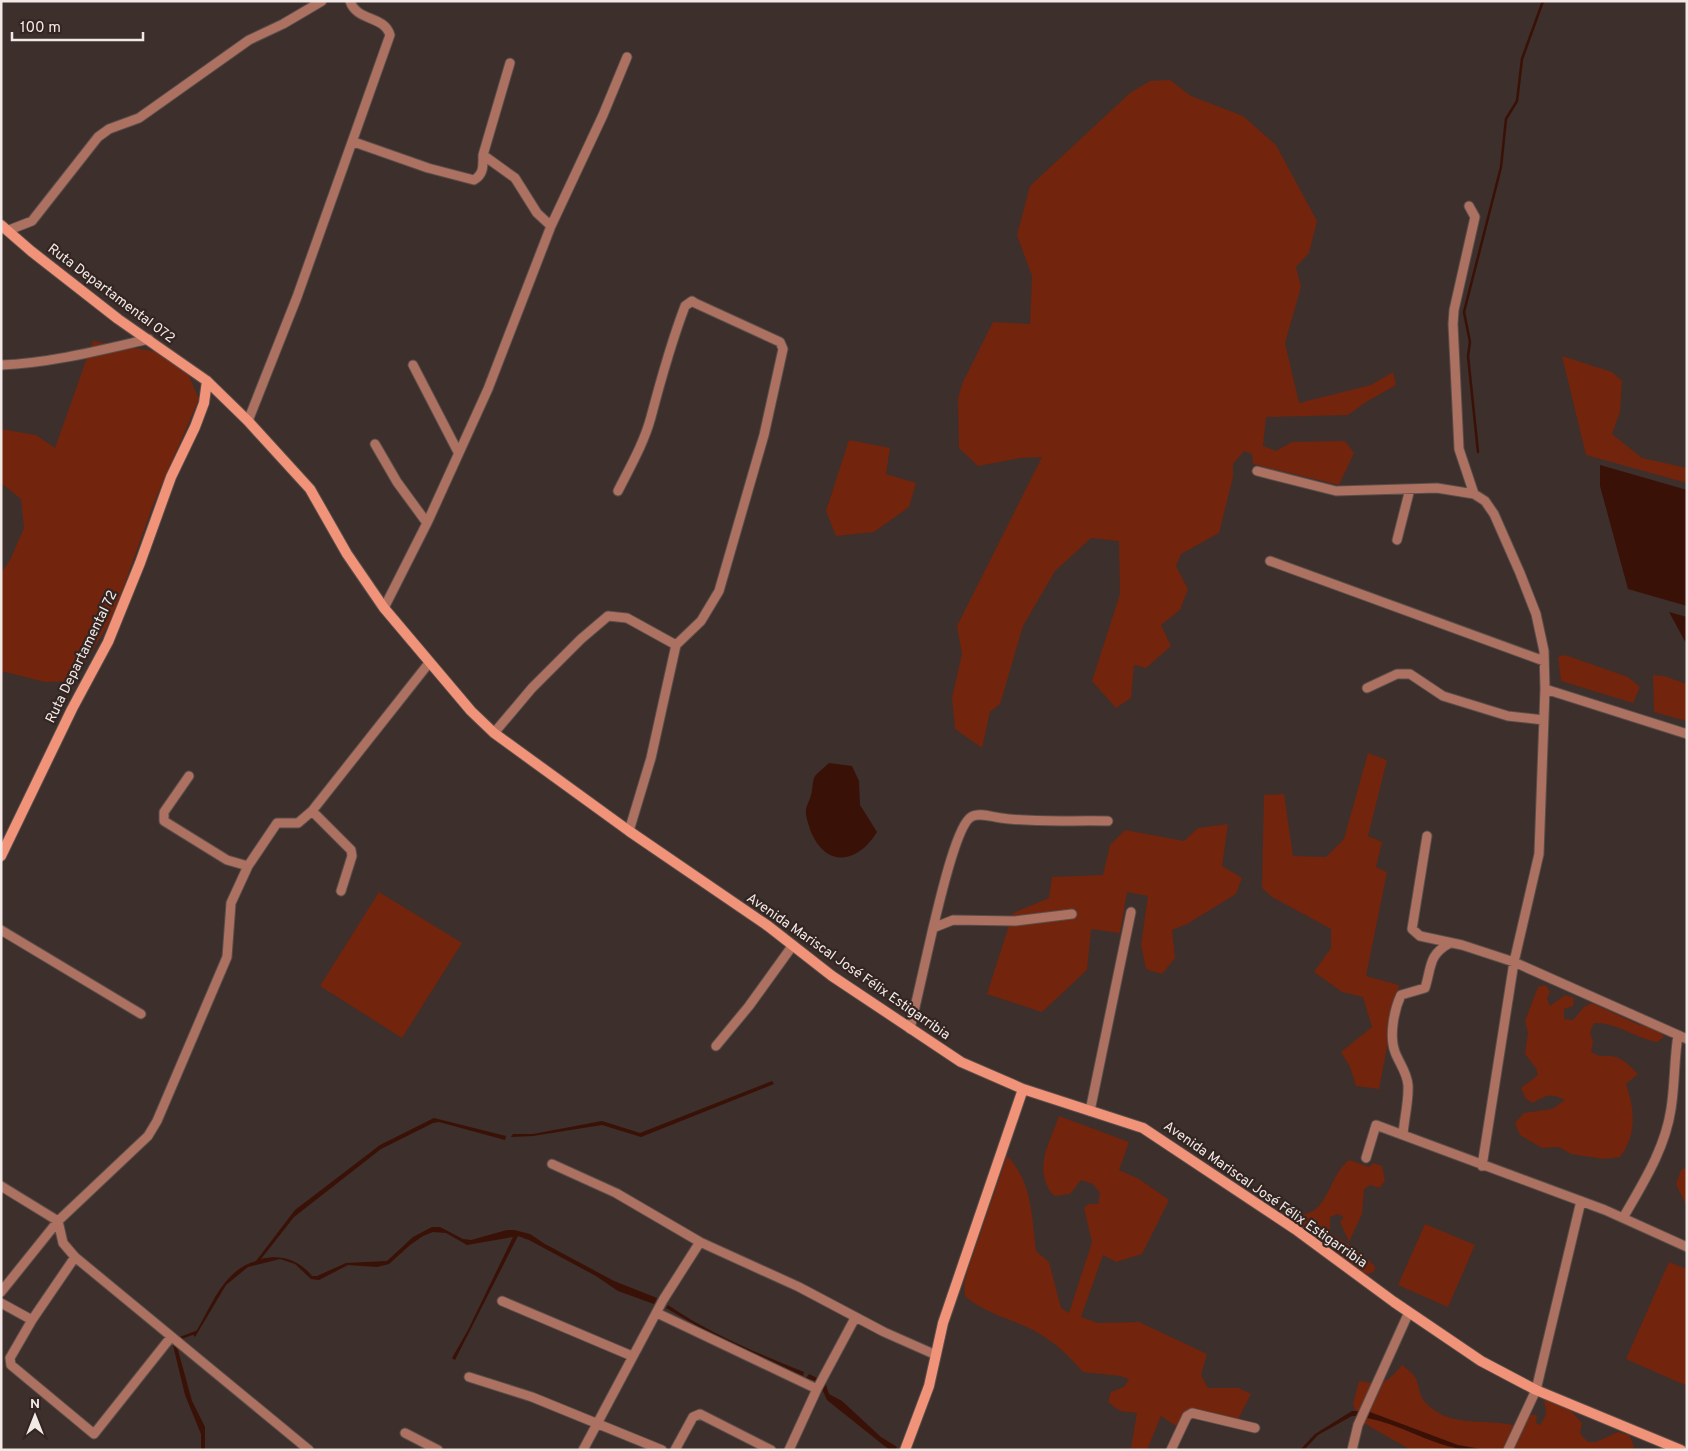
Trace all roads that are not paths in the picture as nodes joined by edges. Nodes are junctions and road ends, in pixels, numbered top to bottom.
1 (322, 1) edge
2 (350, 1) edge
3 (627, 57) dead end
4 (510, 64) dead end
5 (354, 142) junction
6 (483, 155) junction
7 (1470, 206) dead end
8 (551, 226) junction
9 (5, 228) edge
10 (149, 339) junction
11 (1, 365) edge
12 (413, 365) dead end
13 (207, 382) junction
14 (248, 421) junction
15 (375, 444) dead end
16 (458, 452) junction
17 (1257, 471) dead end
18 (1410, 489) junction
19 (618, 491) dead end
20 (1474, 494) junction
21 (427, 523) junction
22 (1397, 540) dead end
23 (1270, 561) dead end
24 (384, 608) junction
25 (676, 645) junction
26 (1544, 662) junction
27 (429, 663) junction
28 (1368, 688) dead end
29 (1545, 689) junction
30 (1544, 720) junction
31 (494, 733) junction
32 (1687, 734) edge
33 (189, 776) dead end
34 (312, 811) junction
35 (1108, 821) dead end
36 (629, 831) junction
37 (1427, 836) dead end
38 (1, 856) edge
39 (248, 866) junction
40 (341, 891) dead end
41 (1132, 912) dead end
42 (1072, 914) dead end
43 (933, 928) junction
44 (1, 930) edge
45 (1450, 943) junction
46 (793, 945) junction
47 (1514, 962) junction
48 (141, 1014) dead end
49 (910, 1029) junction
50 (1682, 1037) edge
51 (716, 1046) dead end
52 (1023, 1089) junction
53 (1090, 1111) junction
54 (1403, 1135) junction
55 (1366, 1158) dead end
56 (552, 1164) dead end
57 (1482, 1166) junction
58 (1, 1186) edge
59 (1581, 1201) junction
60 (1623, 1218) junction
61 (58, 1221) junction
62 (700, 1242) junction
63 (1687, 1247) edge
64 (75, 1257) junction
65 (1, 1292) edge
66 (502, 1301) dead end
67 (1, 1303) edge
68 (660, 1307) junction
69 (1409, 1312) junction
70 (855, 1318) junction
71 (32, 1320) junction
72 (173, 1339) junction
73 (936, 1355) junction
74 (632, 1356) junction
75 (469, 1376) dead end
76 (820, 1383) junction
77 (1536, 1390) junction
78 (596, 1423) junction
79 (1255, 1428) dead end
80 (406, 1433) dead end
81 (906, 1446) edge
82 (309, 1450) edge
83 (438, 1450) edge
84 (583, 1450) edge
85 (662, 1450) edge
86 (675, 1450) edge
87 (771, 1450) edge
88 (789, 1450) edge
89 (1171, 1450) edge
90 (1352, 1450) edge
91 (1508, 1450) edge
92 (1681, 1450) edge

1 - 9 street
2 - 5 street
3 - 8 street
4 - 6 street
5 - 6 street
5 - 14 street
6 - 8 street
7 - 20 street
8 - 16 street
9 - 10 main road, Ruta Departamental 072
10 - 11 street
10 - 13 main road, Ruta Departamental 072
12 - 16 street
13 - 14 main road, Avenida Mariscal José Félix Estigarribia
13 - 38 main road, Ruta Departamental 72
14 - 24 main road, Avenida Mariscal José Félix Estigarribia
15 - 21 street
16 - 21 street
17 - 18 street
18 - 20 street
18 - 22 street
19 - 25 street
20 - 26 street
21 - 24 street
23 - 26 street
24 - 27 main road, Avenida Mariscal José Félix Estigarribia
25 - 31 street
25 - 36 street
26 - 29 street
27 - 31 main road, Avenida Mariscal José Félix Estigarribia
27 - 34 street
28 - 30 street
29 - 30 street
29 - 32 street
30 - 47 street
31 - 36 main road, Avenida Mariscal José Félix Estigarribia
33 - 39 street
34 - 39 street
34 - 40 street
35 - 43 street
36 - 46 main road, Avenida Mariscal José Félix Estigarribia
37 - 45 street
39 - 61 street
41 - 53 street
42 - 43 street
43 - 49 street
44 - 48 street
45 - 47 street
45 - 54 street
46 - 49 main road, Avenida Mariscal José Félix Estigarribia
46 - 51 street
47 - 50 street
47 - 57 street
49 - 52 main road, Avenida Mariscal José Félix Estigarribia
50 - 60 street
52 - 53 main road, Avenida Mariscal José Félix Estigarribia
52 - 73 main road
53 - 69 main road, Avenida Mariscal José Félix Estigarribia
54 - 55 street
54 - 57 street
56 - 62 street
57 - 59 street
58 - 61 street
59 - 60 street
59 - 77 street
60 - 63 street
61 - 64 street
61 - 65 street
62 - 68 street
62 - 70 street
64 - 71 street
64 - 72 street
66 - 74 street
67 - 71 street
68 - 74 street
68 - 76 street
69 - 77 main road, Avenida Mariscal José Félix Estigarribia
69 - 90 street
70 - 73 street
70 - 76 street
71 - 72 street
72 - 82 street
73 - 81 main road
74 - 78 street
75 - 78 street
76 - 88 street
77 - 91 street
77 - 92 main road, Avenida Mariscal José Félix Estigarribia
78 - 84 street
78 - 85 street
79 - 89 street
80 - 83 street
86 - 87 street

